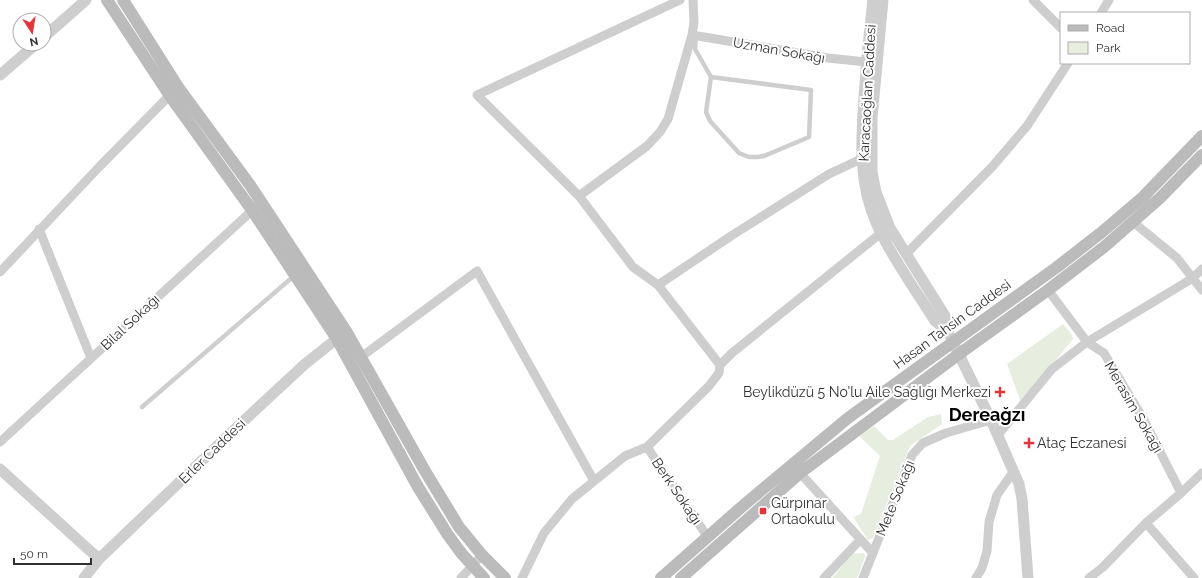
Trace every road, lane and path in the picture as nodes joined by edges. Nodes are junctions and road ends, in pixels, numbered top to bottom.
1 (86, 0) edge
2 (124, 0) edge
3 (680, 0) edge
4 (693, 0) edge
5 (873, 0) edge
6 (883, 0) edge
7 (1033, 0) edge
8 (1109, 0) edge
9 (109, 3) edge
10 (1102, 12) edge
11 (1060, 27) edge
12 (52, 30) edge
13 (694, 35) junction
14 (27, 52) edge
15 (872, 63) junction
16 (1067, 64) edge
17 (0, 75) edge
18 (711, 77) junction
19 (178, 87) junction
20 (170, 96) junction
21 (1202, 136) edge
22 (1202, 155) edge
23 (861, 160) junction
24 (579, 196) junction
25 (257, 206) junction
26 (1133, 222) junction
27 (39, 229) junction
28 (886, 230) junction
29 (906, 254) junction
30 (1202, 269) edge
31 (0, 272) edge
32 (295, 275) junction
33 (1193, 278) junction
34 (658, 285) junction
35 (1048, 290) junction
36 (1202, 290) edge
37 (947, 330) junction
38 (346, 331) junction
39 (337, 339) junction
40 (953, 342) junction
41 (1087, 342) junction
42 (959, 354) junction
43 (361, 357) junction
44 (91, 358) junction
45 (720, 365) junction
46 (142, 407) dead end
47 (991, 420) junction
48 (998, 435) junction
49 (0, 442) edge
50 (647, 447) junction
51 (0, 469) edge
52 (1013, 472) junction
53 (1202, 472) edge
54 (800, 473) junction
55 (594, 481) junction
56 (1181, 493) junction
57 (1146, 523) junction
58 (707, 536) junction
59 (860, 540) junction
60 (873, 553) junction
61 (482, 555) junction
62 (99, 559) junction
63 (472, 566) junction
64 (84, 578) edge
65 (461, 578) edge
66 (484, 578) edge
67 (505, 578) edge
68 (522, 578) edge
69 (661, 578) edge
70 (681, 578) edge
71 (824, 578) edge
72 (863, 578) edge
73 (976, 578) edge
74 (1028, 578) edge
75 (1089, 578) edge
76 (1194, 578) edge

1 - 12 street
2 - 9 street
2 - 19 main road
3 - 24 street
4 - 13 street
5 - 15 street, Karacaoğlan Caddesi
6 - 15 street, Karacaoğlan Caddesi
7 - 11 street
8 - 10 street
9 - 20 main road
13 - 15 street, Uzman Sokağı
13 - 18 lane
13 - 24 street
14 - 17 street
15 - 23 street, Karacaoğlan Caddesi
15 - 28 street, Karacaoğlan Caddesi
16 - 29 street
18 - 18 lane
19 - 20 street
19 - 25 main road
20 - 25 main road
20 - 27 street
21 - 40 main road, Hasan Tahsin Caddesi
22 - 26 main road, Hasan Tahsin Caddesi
23 - 28 street, Karacaoğlan Caddesi
23 - 34 street
24 - 34 street
25 - 32 main road
25 - 38 main road
25 - 44 street, Bilal Sokağı
26 - 33 street
26 - 35 main road, Hasan Tahsin Caddesi
27 - 31 street
27 - 44 street
28 - 29 street, Karacaoğlan Caddesi
28 - 37 street, Karacaoğlan Caddesi
28 - 45 street
29 - 37 street, Karacaoğlan Caddesi
30 - 33 street
32 - 39 main road
32 - 46 lane
33 - 36 street
33 - 41 street
34 - 45 street
35 - 41 street, Merasim Sokağı
35 - 42 main road, Hasan Tahsin Caddesi
37 - 40 street, Karacaoğlan Caddesi
38 - 39 street, Erler Caddesi
38 - 43 main road
39 - 62 street, Erler Caddesi
39 - 63 main road
40 - 42 street, Karacaoğlan Caddesi
40 - 58 main road, Hasan Tahsin Caddesi
41 - 48 street
41 - 56 street, Merasim Sokağı
42 - 47 street, Karacaoğlan Caddesi
42 - 54 main road, Hasan Tahsin Caddesi
43 - 55 street
43 - 61 main road
44 - 49 street, Bilal Sokağı
45 - 50 street
47 - 48 street, Karacaoğlan Caddesi
47 - 60 street, Mete Sokağı
48 - 52 street, Karacaoğlan Caddesi
50 - 55 street
50 - 58 street, Berk Sokağı
51 - 62 street
52 - 73 street
52 - 74 street, Karacaoğlan Caddesi
53 - 56 street
54 - 59 street
54 - 70 main road, Hasan Tahsin Caddesi
55 - 68 street
56 - 57 street
57 - 75 street
57 - 76 street
58 - 69 main road, Hasan Tahsin Caddesi
59 - 60 street
59 - 71 street
60 - 72 street, Mete Sokağı
61 - 63 street
61 - 67 main road
62 - 64 street, Erler Caddesi
63 - 65 street
63 - 66 main road

